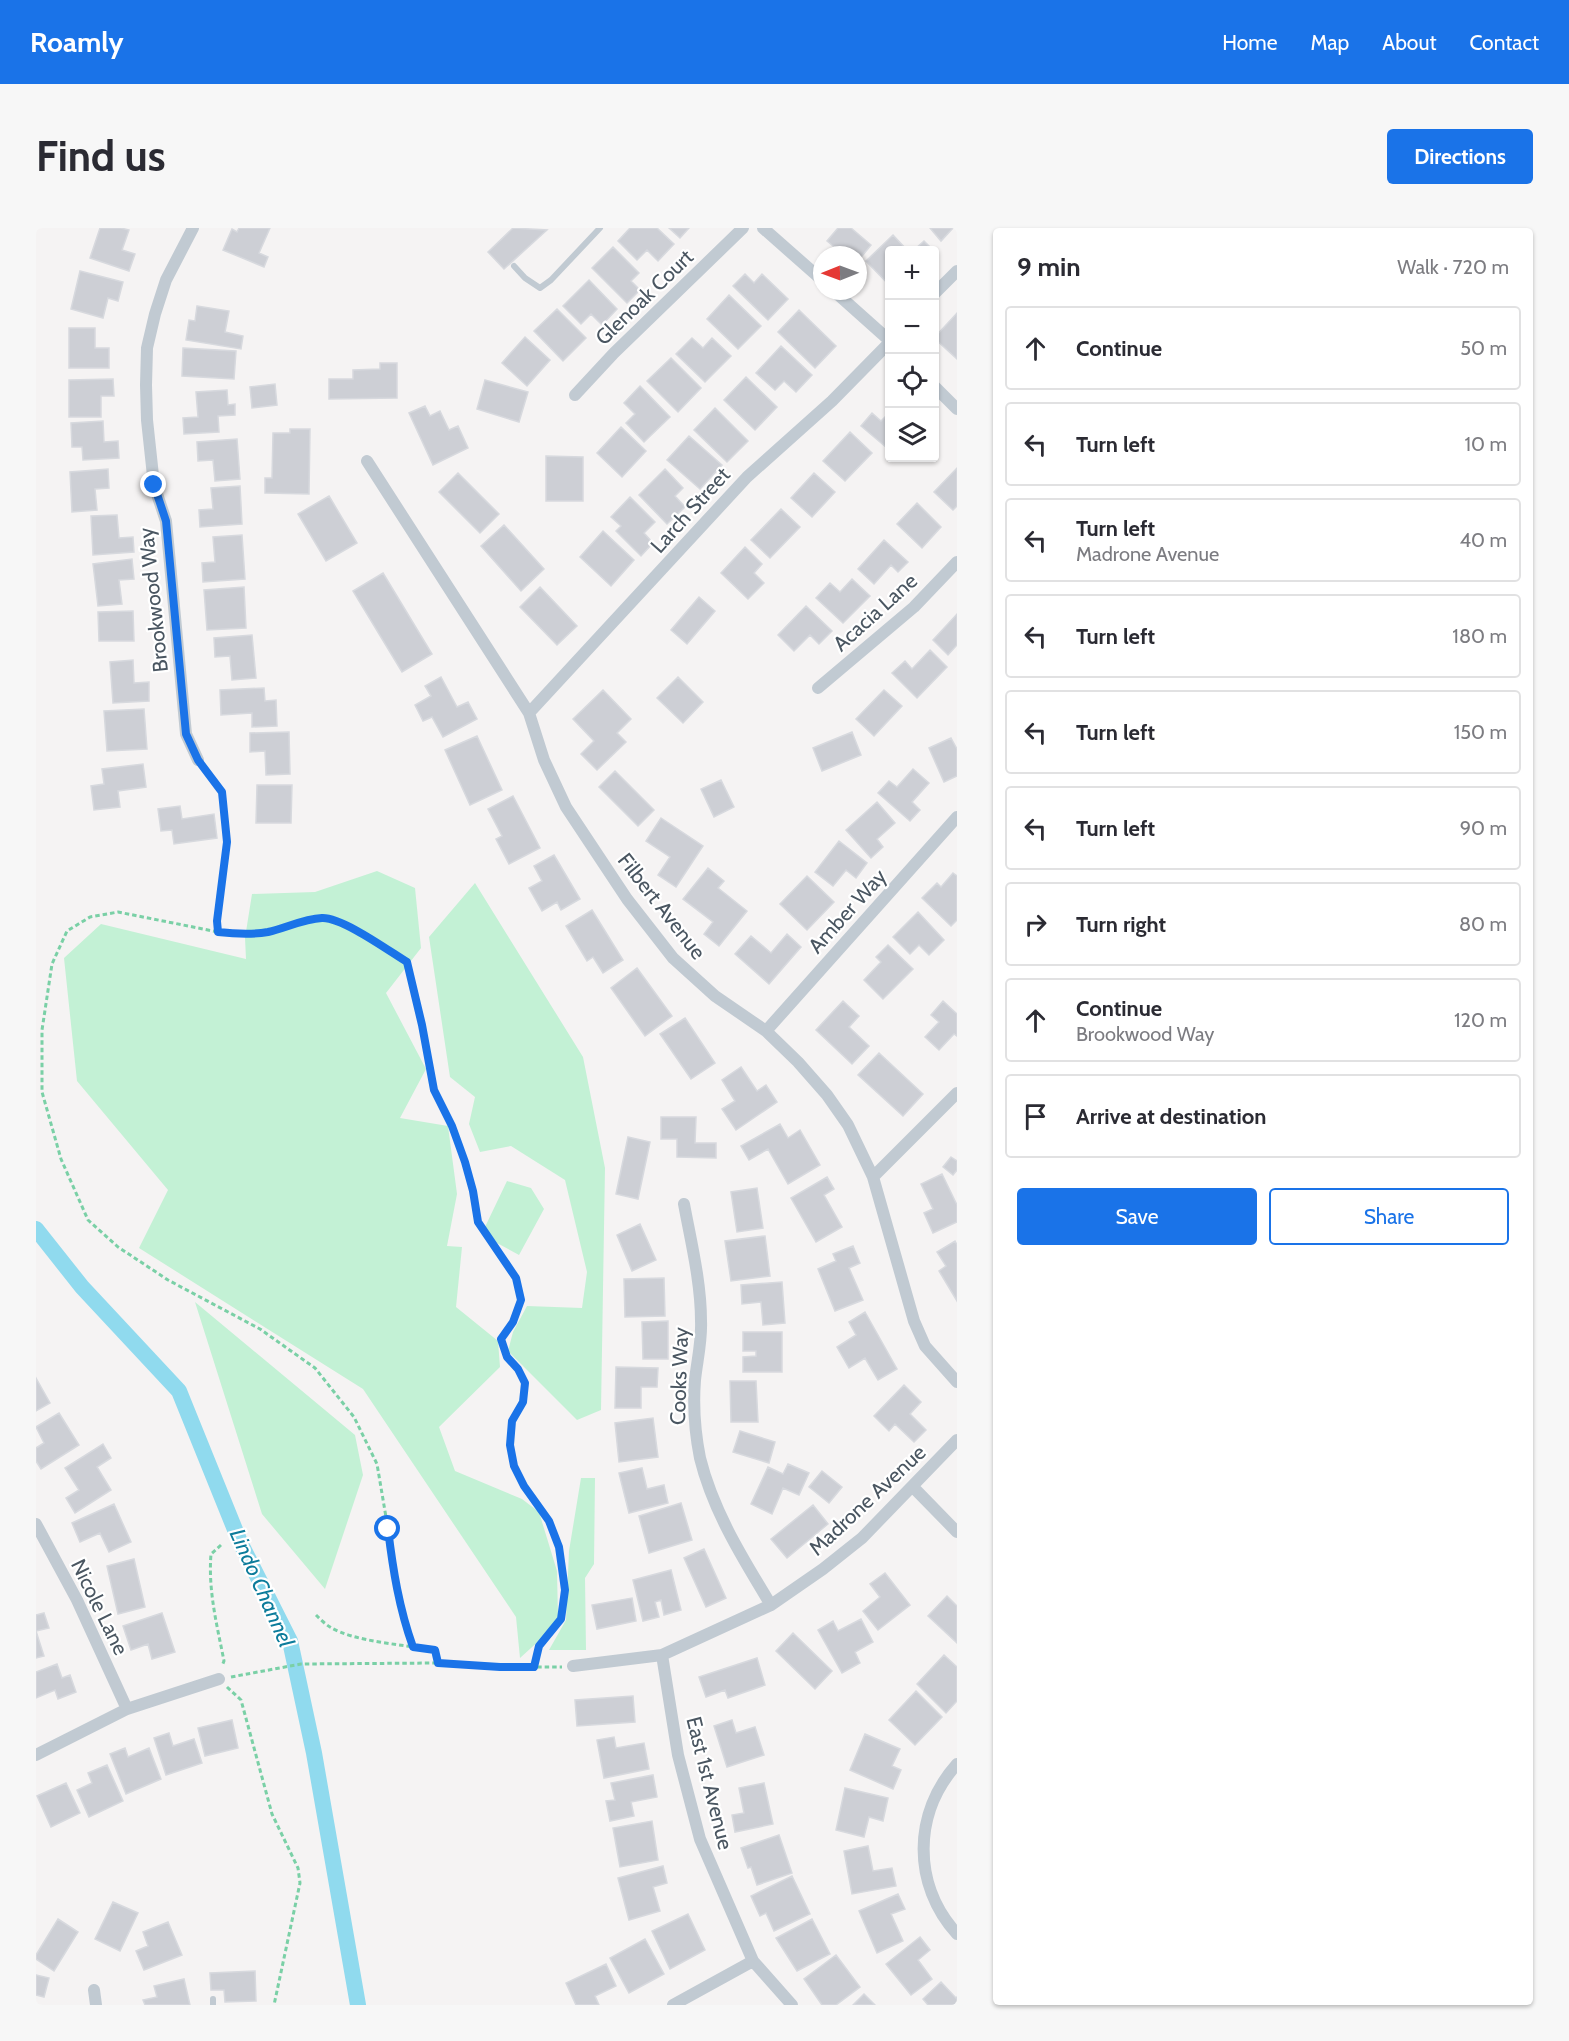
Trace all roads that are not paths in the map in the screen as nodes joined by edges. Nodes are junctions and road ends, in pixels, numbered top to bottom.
1 (193, 228) edge
2 (600, 228) edge
3 (743, 228) edge
4 (763, 228) edge
5 (514, 266) dead end
6 (957, 271) edge
7 (813, 272) edge
8 (939, 289) edge
9 (844, 300) edge
10 (885, 337) edge
11 (885, 346) edge
12 (939, 391) edge
13 (575, 395) dead end
14 (957, 409) edge
15 (367, 461) dead end
16 (957, 562) edge
17 (818, 688) dead end
18 (528, 713) junction
19 (198, 760) road end
20 (957, 817) edge
21 (766, 1031) junction
22 (957, 1093) edge
23 (873, 1177) junction
24 (684, 1204) dead end
25 (957, 1382) edge
26 (957, 1440) edge
27 (914, 1487) junction
28 (36, 1524) edge
29 (957, 1532) edge
30 (771, 1605) junction
31 (662, 1655) junction
32 (573, 1666) road end
33 (219, 1679) road end
34 (127, 1709) junction
35 (36, 1755) edge
36 (957, 1764) edge
37 (957, 1934) edge
38 (753, 1961) junction
39 (94, 1990) dead end
40 (96, 2005) edge
41 (673, 2005) edge
42 (792, 2005) edge

1 - 19 street, Brookwood Way
2 - 5 lane
3 - 13 street, Glenoak Court
4 - 7 street
6 - 8 street
9 - 10 street
11 - 18 street, Larch Street
12 - 14 street
15 - 18 street, Filbert Avenue
16 - 17 street, Acacia Lane
18 - 21 street, Filbert Avenue
20 - 21 street, Amber Way
21 - 23 street, Filbert Avenue
22 - 23 street
23 - 25 street, Filbert Avenue
24 - 30 street, Cooks Way
26 - 27 street, Madrone Avenue
27 - 29 street
27 - 30 street, Madrone Avenue
28 - 34 street, Nicole Lane
30 - 31 street, Madrone Avenue
31 - 32 street, Madrone Avenue
31 - 38 street, East 1st Avenue
33 - 34 street
34 - 35 street
36 - 37 street
38 - 41 street
38 - 42 street, East 1st Avenue
39 - 40 street

